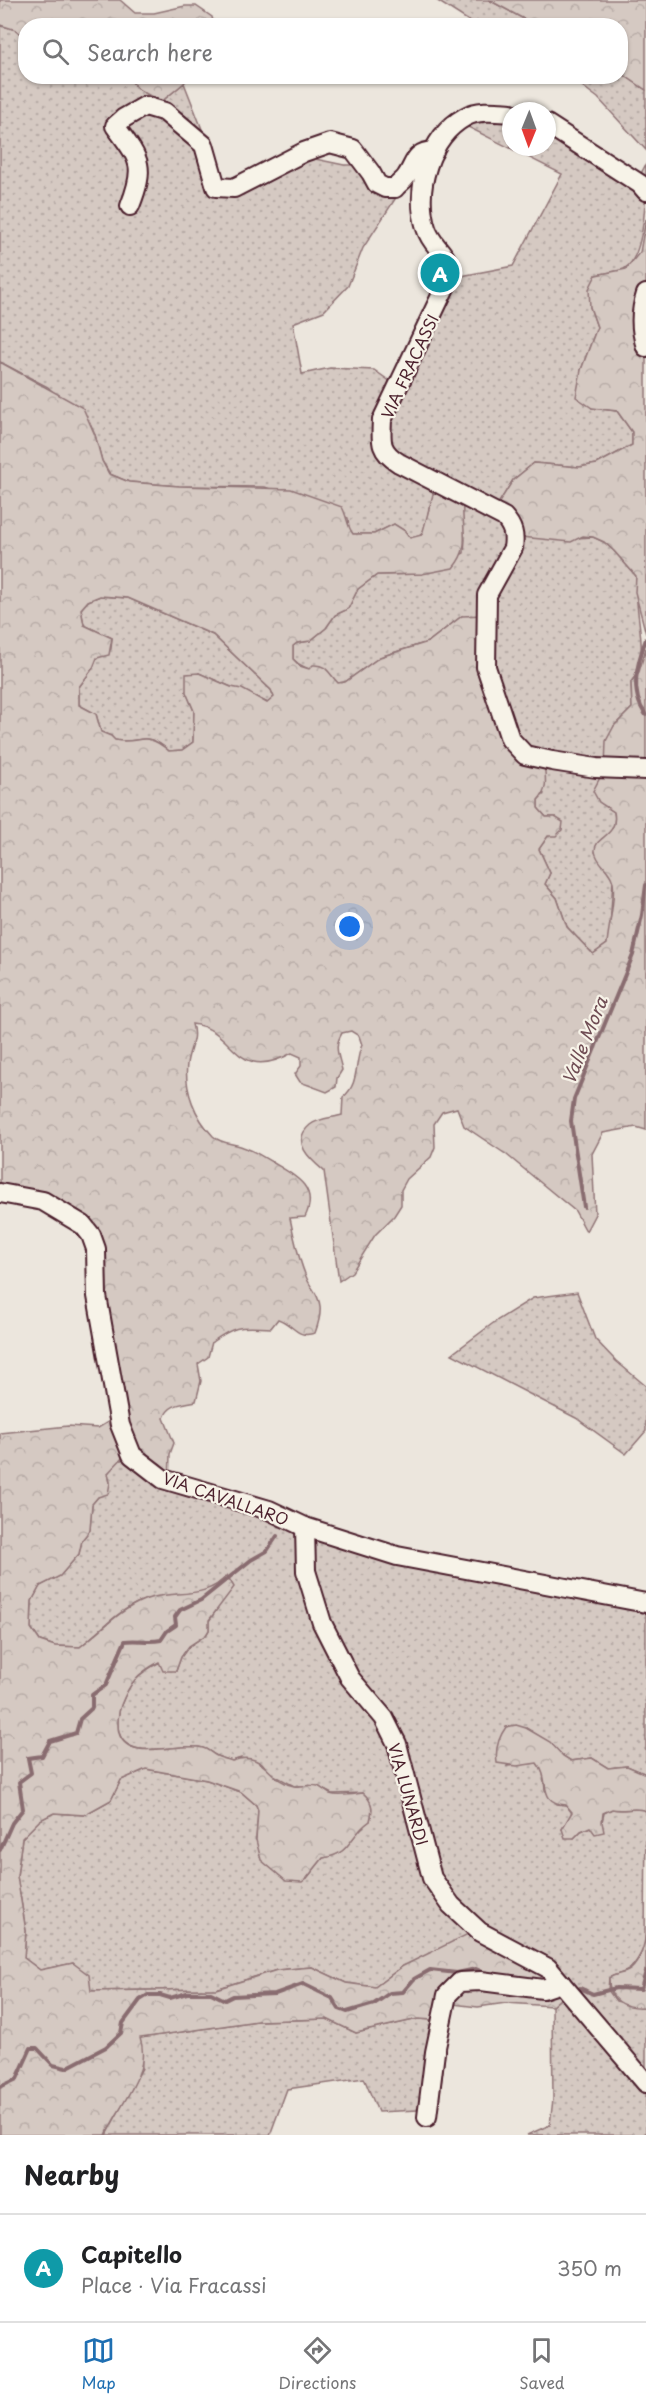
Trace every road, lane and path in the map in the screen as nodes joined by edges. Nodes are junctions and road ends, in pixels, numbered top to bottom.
1 (502, 112) edge
2 (556, 130) edge
3 (434, 151) junction
4 (646, 191) edge
5 (130, 206) dead end
6 (646, 294) edge
7 (646, 347) edge
8 (646, 770) edge
9 (0, 1193) edge
10 (305, 1527) junction
11 (646, 1603) edge
12 (561, 1983) junction
13 (646, 2083) edge
14 (427, 2117) dead end

1 - 3 street, VIA FRACASSI
2 - 4 street
3 - 5 street
3 - 8 street, VIA FRACASSI
6 - 7 street
9 - 10 street, VIA CAVALLARO
10 - 11 street, VIA CAVALLARO
10 - 12 street, VIA LUNARDI
12 - 13 street, VIA LUNARDI
12 - 14 street

